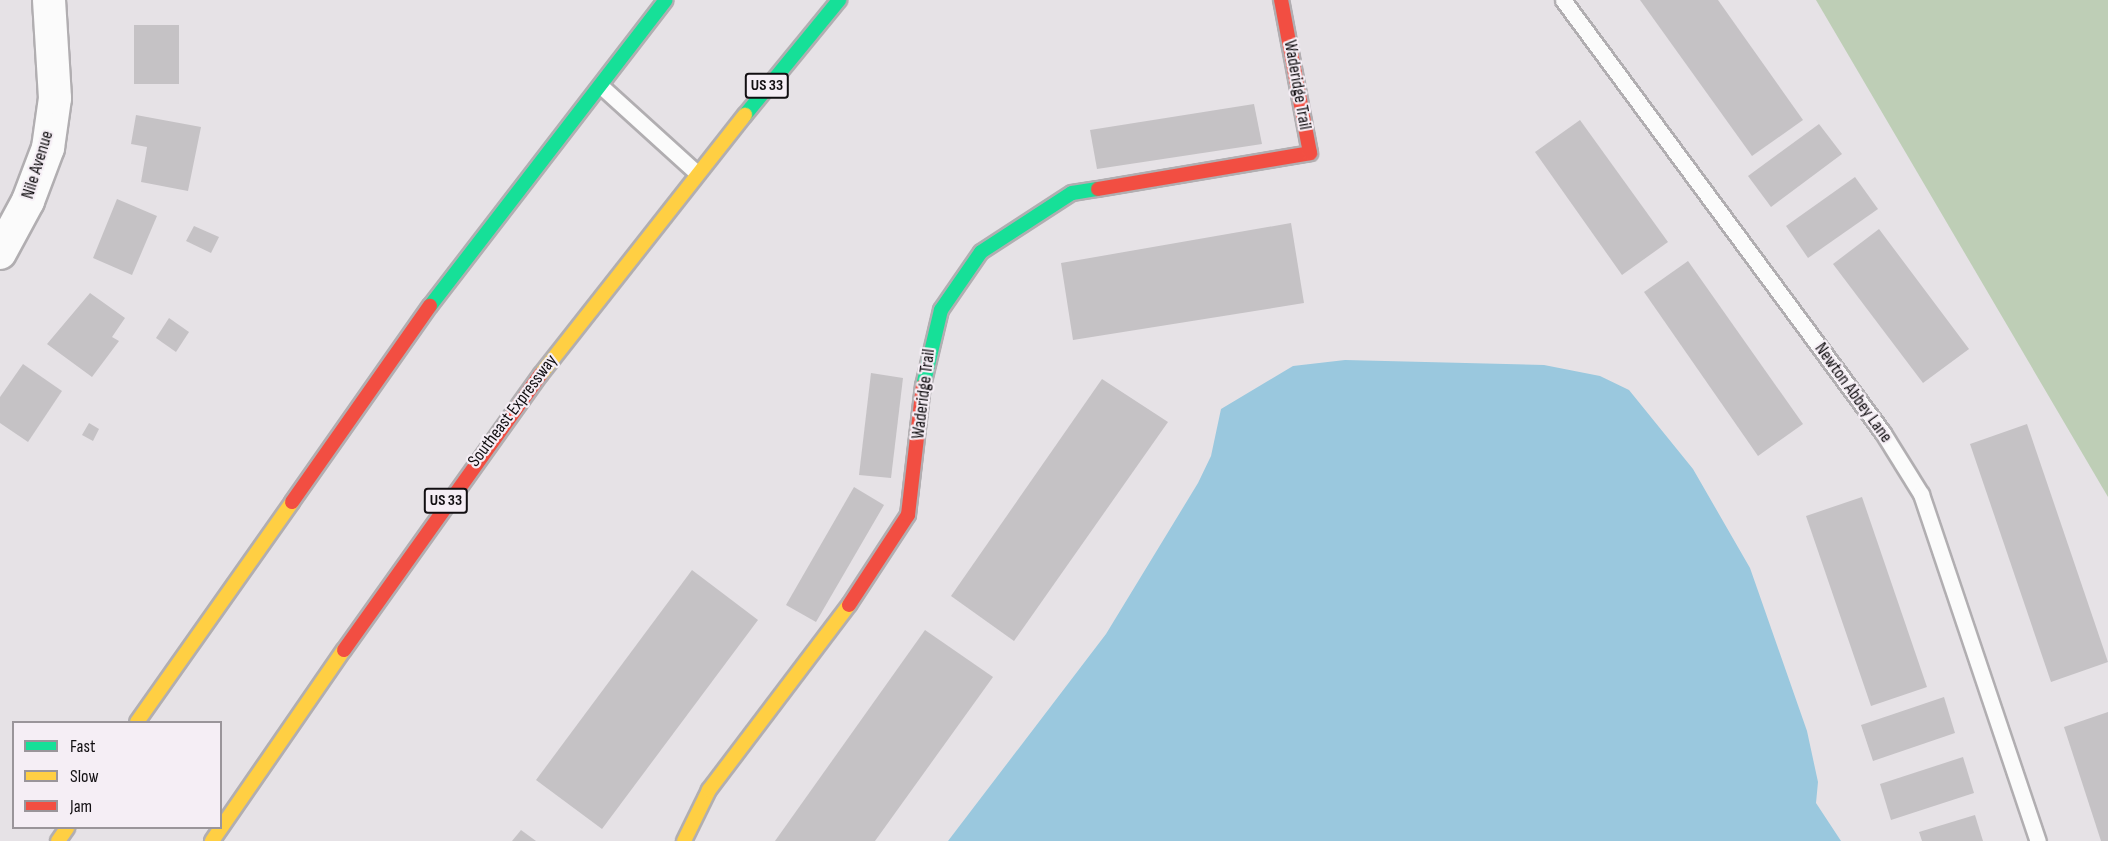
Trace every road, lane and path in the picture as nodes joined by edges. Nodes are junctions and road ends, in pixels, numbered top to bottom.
1 (49, 0) edge
2 (666, 0) edge
3 (839, 0) edge
4 (1281, 0) edge
5 (1563, 0) edge
6 (602, 87) junction
7 (697, 173) junction
8 (0, 253) edge
9 (138, 721) edge
10 (222, 826) edge
11 (684, 841) edge
12 (2038, 841) edge

1 - 8 street, Nile Avenue
2 - 6 main road
3 - 7 main road, Southeast Expressway / US 33
4 - 11 main road, Waderidge Trail
5 - 12 lane, Newton Abbey Lane
6 - 7 lane
6 - 9 main road
7 - 10 main road, Southeast Expressway / US 33

